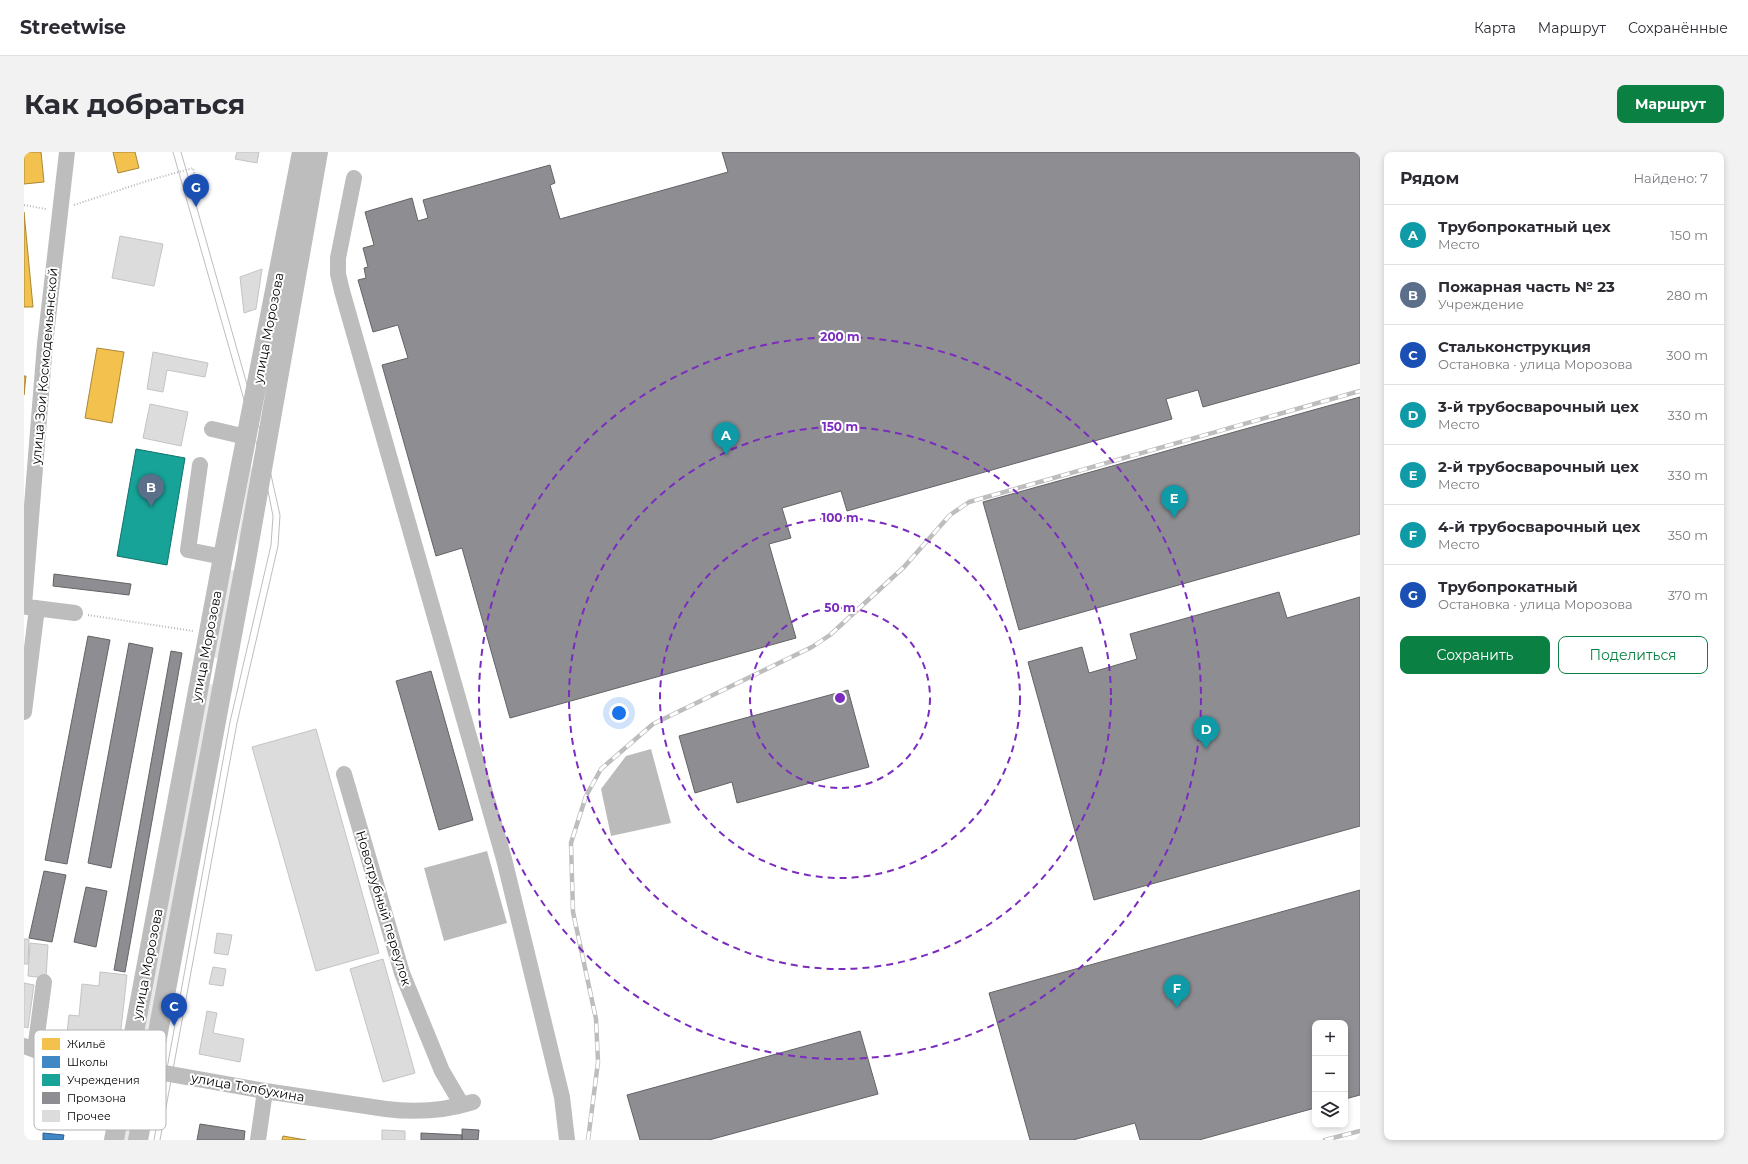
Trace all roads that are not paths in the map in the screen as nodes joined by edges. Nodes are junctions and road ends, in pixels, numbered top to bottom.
1 (67, 152) edge
2 (302, 152) edge
3 (318, 152) edge
4 (354, 178) dead end
5 (212, 429) dead end
6 (246, 437) junction
7 (200, 465) dead end
8 (223, 557) junction
9 (246, 560) junction
10 (28, 607) edge
11 (76, 612) road end
12 (202, 671) junction
13 (225, 674) junction
14 (24, 712) edge
15 (344, 774) dead end
16 (44, 982) dead end
17 (135, 1030) edge
18 (159, 1030) edge
19 (30, 1048) edge
20 (166, 1074) edge
21 (265, 1091) junction
22 (468, 1104) joint
23 (116, 1130) edge
24 (140, 1130) edge
25 (114, 1140) edge
26 (138, 1140) edge
27 (258, 1140) edge
28 (567, 1140) edge

1 - 10 street, улица Зои Космодемьянской
2 - 6 main road, улица Морозова
3 - 9 main road, улица Морозова
4 - 28 street
5 - 6 street
6 - 8 main road, улица Морозова
7 - 8 street
8 - 9 main road
8 - 12 main road, улица Морозова
9 - 13 main road, улица Морозова
10 - 11 street
10 - 14 street, улица Зои Космодемьянской
12 - 13 main road
12 - 17 main road, улица Морозова
13 - 18 main road, улица Морозова
15 - 22 street, Новотрубный переулок
16 - 19 street
20 - 21 street, улица Толбухина
21 - 22 street, улица Толбухина
21 - 27 street
23 - 25 main road, улица Морозова
24 - 26 main road, улица Морозова

